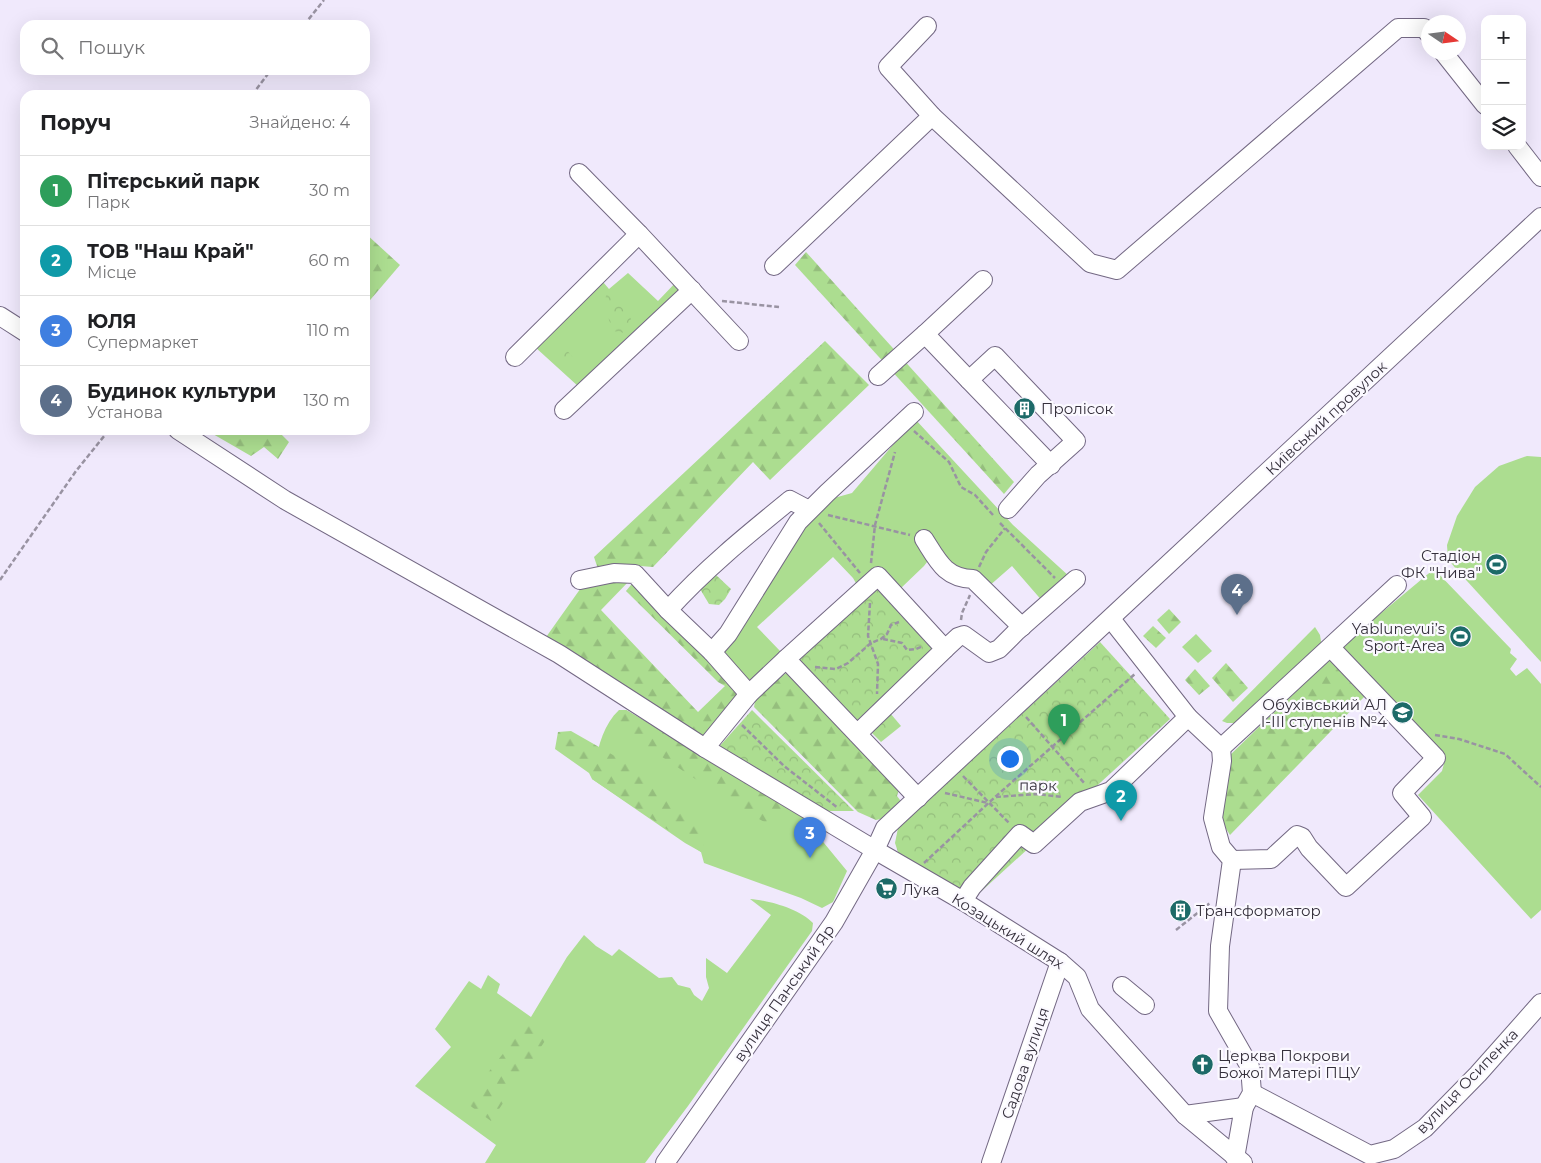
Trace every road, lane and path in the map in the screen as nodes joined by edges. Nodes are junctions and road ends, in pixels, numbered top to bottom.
1 (324, 0) edge
2 (308, 20) edge
3 (927, 26) dead end
4 (1421, 28) edge
5 (1450, 60) edge
6 (267, 75) edge
7 (256, 90) edge
8 (1481, 100) edge
9 (932, 116) junction
10 (1520, 150) edge
11 (579, 173) dead end
12 (1541, 177) edge
13 (1541, 217) edge
14 (639, 234) junction
15 (774, 266) dead end
16 (983, 280) dead end
17 (692, 290) junction
18 (718, 301) dead end
19 (779, 307) dead end
20 (0, 316) edge
21 (20, 329) edge
22 (925, 334) junction
23 (739, 341) dead end
24 (515, 357) dead end
25 (878, 376) dead end
26 (969, 380) junction
27 (564, 410) dead end
28 (909, 417) joint
29 (105, 435) edge
30 (186, 435) edge
31 (897, 448) dead end
32 (1051, 465) junction
33 (1008, 509) dead end
34 (809, 510) junction
35 (875, 525) junction
36 (924, 539) joint
37 (0, 580) edge
38 (580, 580) dead end
39 (869, 583) junction
40 (1070, 584) joint
41 (1397, 586) dead end
42 (668, 610) junction
43 (910, 611) junction
44 (1111, 618) junction
45 (1022, 626) junction
46 (881, 639) junction
47 (871, 643) junction
48 (1331, 648) junction
49 (945, 649) junction
50 (712, 652) junction
51 (791, 664) junction
52 (1147, 666) junction
53 (749, 694) junction
54 (1017, 706) junction
55 (737, 709) junction
56 (880, 712) junction
57 (1188, 717) junction
58 (857, 734) junction
59 (1434, 734) dead end
60 (1053, 746) junction
61 (706, 748) junction
62 (1221, 748) junction
63 (959, 772) dead end
64 (1541, 787) edge
65 (937, 791) dead end
66 (1098, 796) junction
67 (995, 797) junction
68 (918, 798) junction
69 (1080, 802) junction
70 (989, 803) junction
71 (841, 811) dead end
72 (1020, 834) junction
73 (875, 850) junction
74 (1232, 860) junction
75 (915, 873) junction
76 (1228, 888) junction
77 (962, 902) junction
78 (1176, 930) dead end
79 (1060, 962) junction
80 (1122, 986) dead end
81 (1541, 1003) edge
82 (1145, 1005) dead end
83 (1248, 1100) junction
84 (1185, 1115) junction
85 (1239, 1160) edge
86 (665, 1163) edge
87 (991, 1163) edge

1 - 2 path
3 - 9 street
4 - 9 street
5 - 8 street
6 - 7 path
9 - 15 street
10 - 12 street
11 - 14 street
13 - 44 street, Київський провулок
14 - 17 street
14 - 24 street
16 - 22 street
17 - 23 street
17 - 27 street
18 - 19 path
20 - 21 street
22 - 25 street
22 - 26 street
26 - 32 street
26 - 32 street
28 - 34 street
28 - 40 path
29 - 37 path
30 - 61 street
31 - 35 path
32 - 33 street
34 - 35 path
34 - 39 path
34 - 42 street
34 - 50 street
35 - 36 path
35 - 39 path
36 - 45 street
38 - 42 street
39 - 43 street
39 - 47 path
39 - 51 street
40 - 45 street
41 - 48 street
42 - 50 street
43 - 46 path
43 - 49 street
44 - 52 street
44 - 54 street, Київський провулок
45 - 49 street
46 - 47 path
46 - 49 path
47 - 51 path
47 - 56 path
48 - 62 street
48 - 74 street
49 - 56 street
50 - 53 street
51 - 53 street
51 - 58 street
52 - 57 street
52 - 60 path
53 - 55 street
54 - 60 path
54 - 68 street, вулиця Панський Яр
55 - 61 street
55 - 71 path
56 - 58 street
57 - 62 street
57 - 66 street
58 - 68 street
59 - 64 path
60 - 66 path
60 - 67 path
61 - 73 street
62 - 74 street
63 - 70 path
65 - 70 path
66 - 69 street
67 - 69 path, парк
67 - 70 path
68 - 73 street, вулиця Панський Яр
69 - 72 street
70 - 72 path
70 - 75 path
72 - 77 street
73 - 75 street, Козацький шлях
73 - 86 street, вулиця Панський Яр
74 - 76 street
75 - 77 street, Козацький шлях
76 - 78 path
76 - 83 street
77 - 79 street, Козацький шлях
79 - 84 street, Козацький шлях
79 - 87 street, Садова вулиця
80 - 82 street
81 - 83 street, вулиця Осипенка
83 - 84 street
83 - 85 street
84 - 85 street, Козацький шлях

